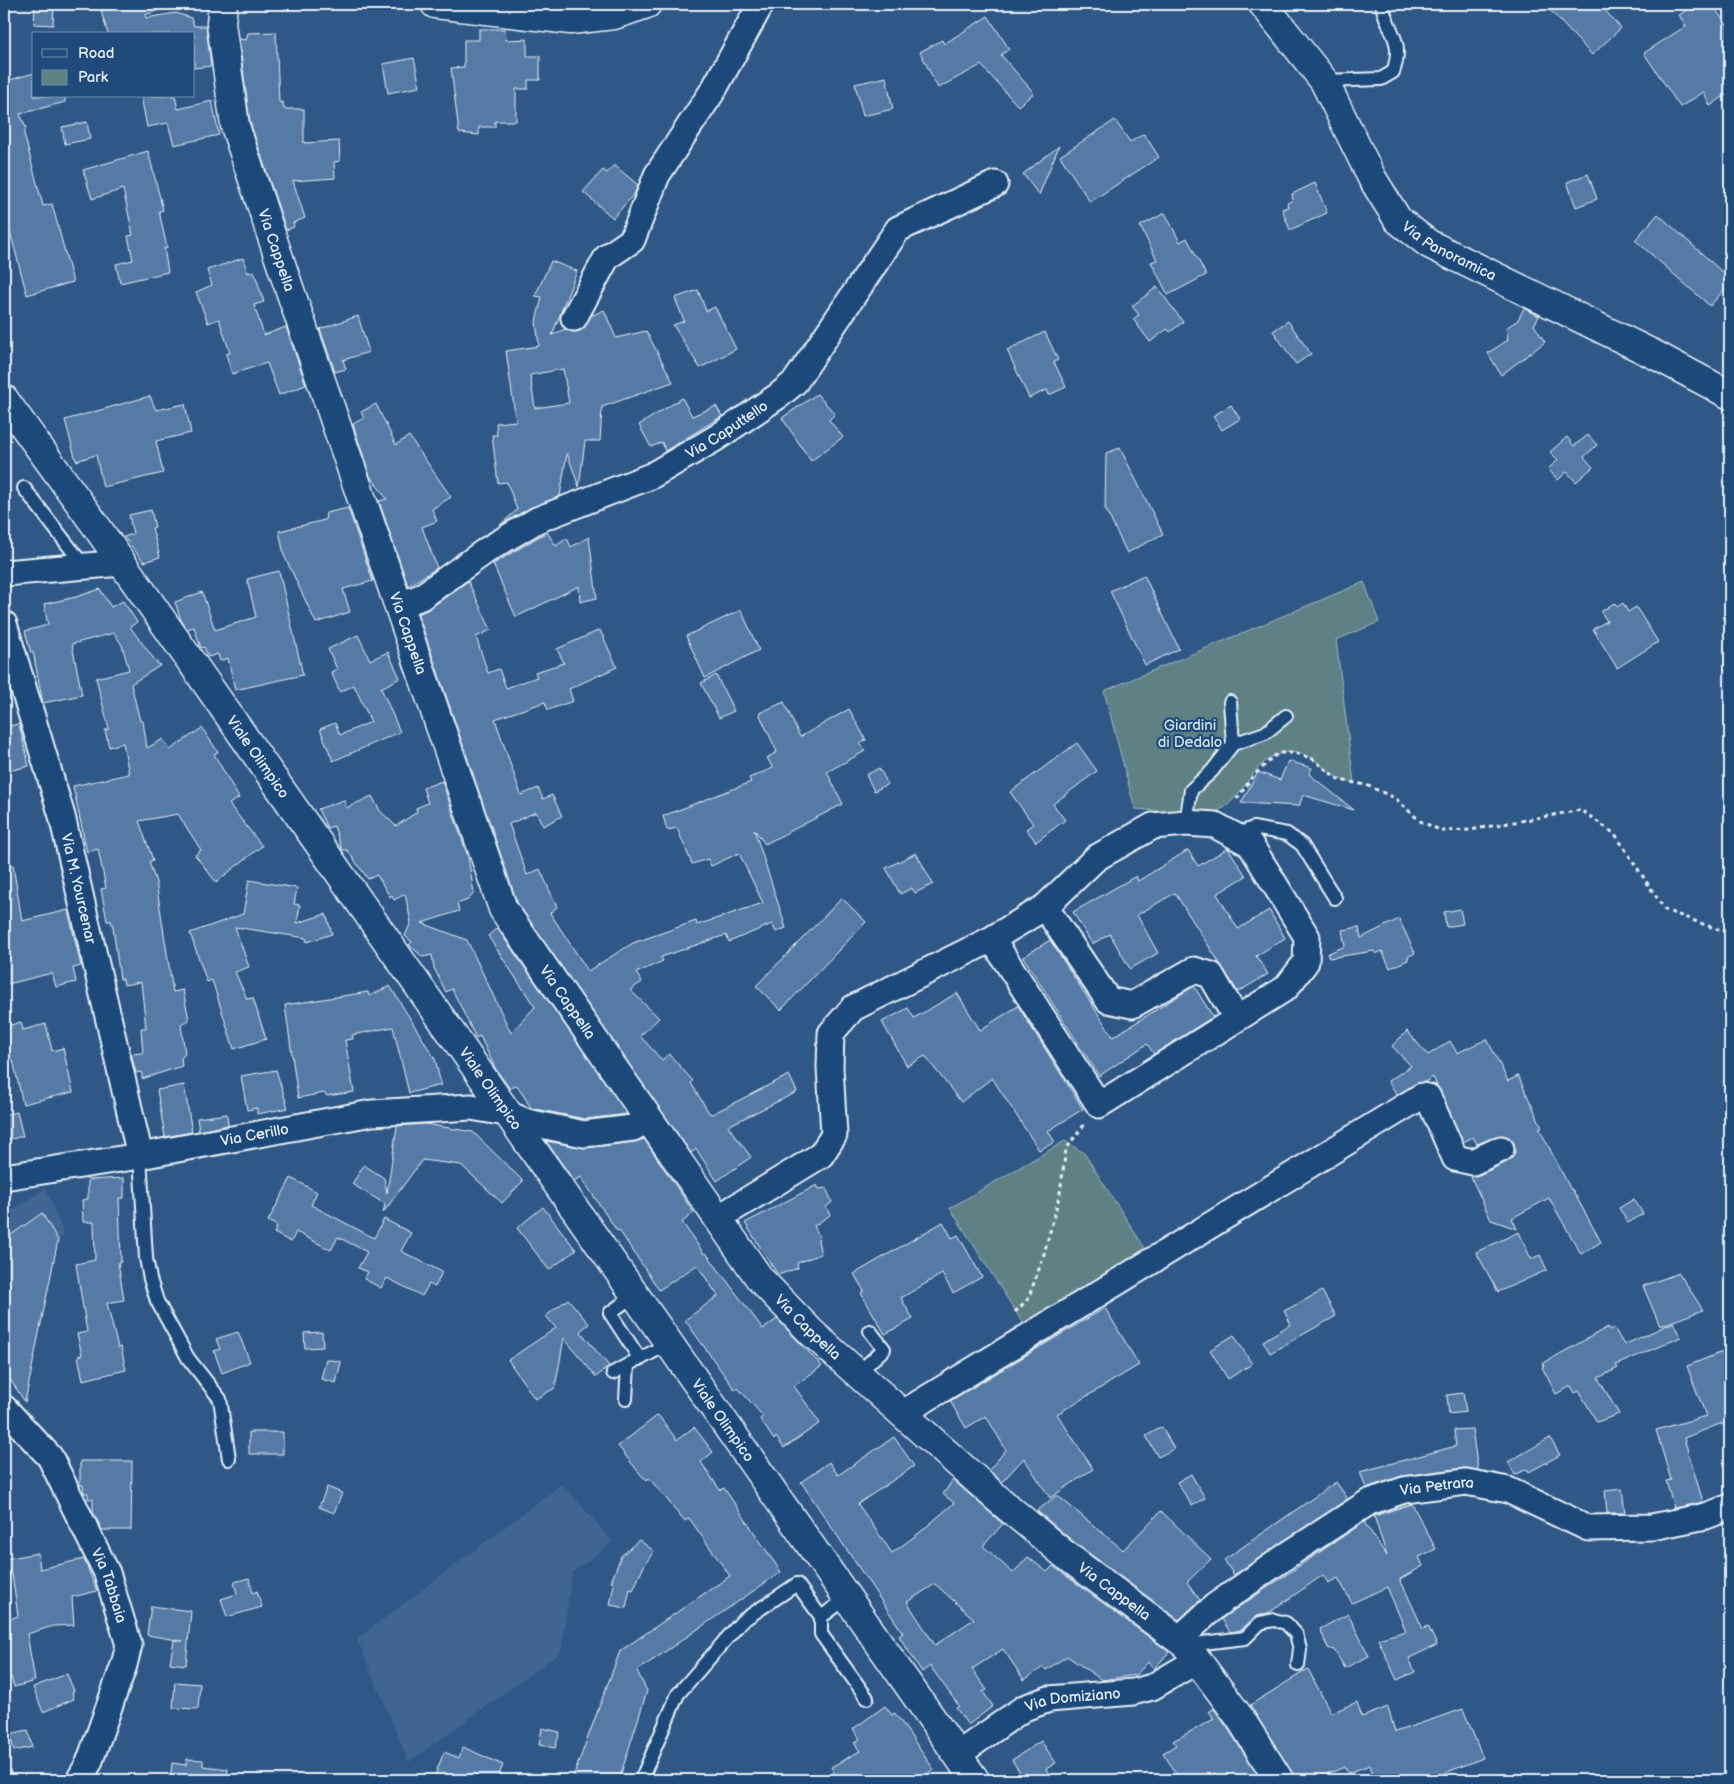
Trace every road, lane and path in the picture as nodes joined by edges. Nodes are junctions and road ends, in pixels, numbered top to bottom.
1 (223, 4) edge
2 (435, 4) edge
3 (646, 4) edge
4 (761, 4) edge
5 (1263, 4) edge
6 (1382, 4) edge
7 (1324, 81) junction
8 (995, 184) dead end
9 (574, 318) dead end
10 (1730, 395) edge
11 (4, 399) edge
12 (24, 488) dead end
13 (122, 563) junction
14 (84, 566) junction
15 (4, 573) edge
16 (398, 606) junction
17 (4, 624) edge
18 (1230, 702) dead end
19 (1286, 716) dead end
20 (1234, 744) junction
21 (1236, 799) dead end
22 (1186, 823) junction
23 (1236, 836) junction
24 (1335, 898) dead end
25 (1045, 907) junction
26 (1730, 934) edge
27 (992, 939) junction
28 (1236, 1018) junction
29 (1099, 1105) junction
30 (506, 1114) junction
31 (650, 1119) junction
32 (1501, 1148) dead end
33 (140, 1156) junction
34 (4, 1177) edge
35 (718, 1218) junction
36 (634, 1295) junction
37 (1015, 1312) dead end
38 (870, 1331) dead end
39 (669, 1343) junction
40 (640, 1359) junction
41 (628, 1365) junction
42 (613, 1373) dead end
43 (858, 1374) junction
44 (626, 1400) dead end
45 (4, 1408) edge
46 (903, 1413) junction
47 (229, 1459) dead end
48 (1730, 1507) edge
49 (847, 1598) junction
50 (821, 1617) junction
51 (1187, 1648) junction
52 (1298, 1665) dead end
53 (867, 1698) dead end
54 (957, 1755) junction
55 (79, 1780) edge
56 (641, 1780) edge
57 (975, 1780) edge
58 (1279, 1780) edge

1 - 16 street, Via Cappella
2 - 3 street
4 - 9 street
5 - 7 street, Via Panoramica
6 - 7 lane
7 - 10 street, Via Panoramica
8 - 16 street, Via Caputtello
11 - 13 street, Viale Olimpico
12 - 14 lane
13 - 14 street
13 - 30 street, Viale Olimpico
14 - 15 street
16 - 31 street, Via Cappella
17 - 33 street, Via M. Yourcenar
18 - 20 lane
19 - 20 lane
20 - 22 lane
21 - 26 path
22 - 23 street
22 - 25 street
23 - 24 lane
23 - 28 street
25 - 27 street
25 - 28 street
27 - 29 street
27 - 35 street
28 - 29 street
29 - 37 path
30 - 31 street, Via Cerillo
30 - 33 street, Via Cerillo
30 - 36 street, Viale Olimpico
31 - 35 street, Via Cappella
32 - 46 street
33 - 34 street, Via Cerillo
33 - 47 lane
35 - 43 street, Via Cappella
36 - 39 street, Viale Olimpico
36 - 40 lane
38 - 43 lane
39 - 40 lane
39 - 49 street, Viale Olimpico
40 - 41 lane
41 - 42 lane
41 - 44 lane
43 - 46 street, Via Cappella
45 - 55 street, Via Tabbaia
46 - 51 street, Via Cappella
48 - 51 street, Via Petrara
49 - 50 lane
49 - 54 street, Viale Olimpico
50 - 53 lane
50 - 56 lane
51 - 52 lane
51 - 54 street, Via Domiziano
51 - 58 street, Via Cappella
54 - 57 street, Viale Olimpico

